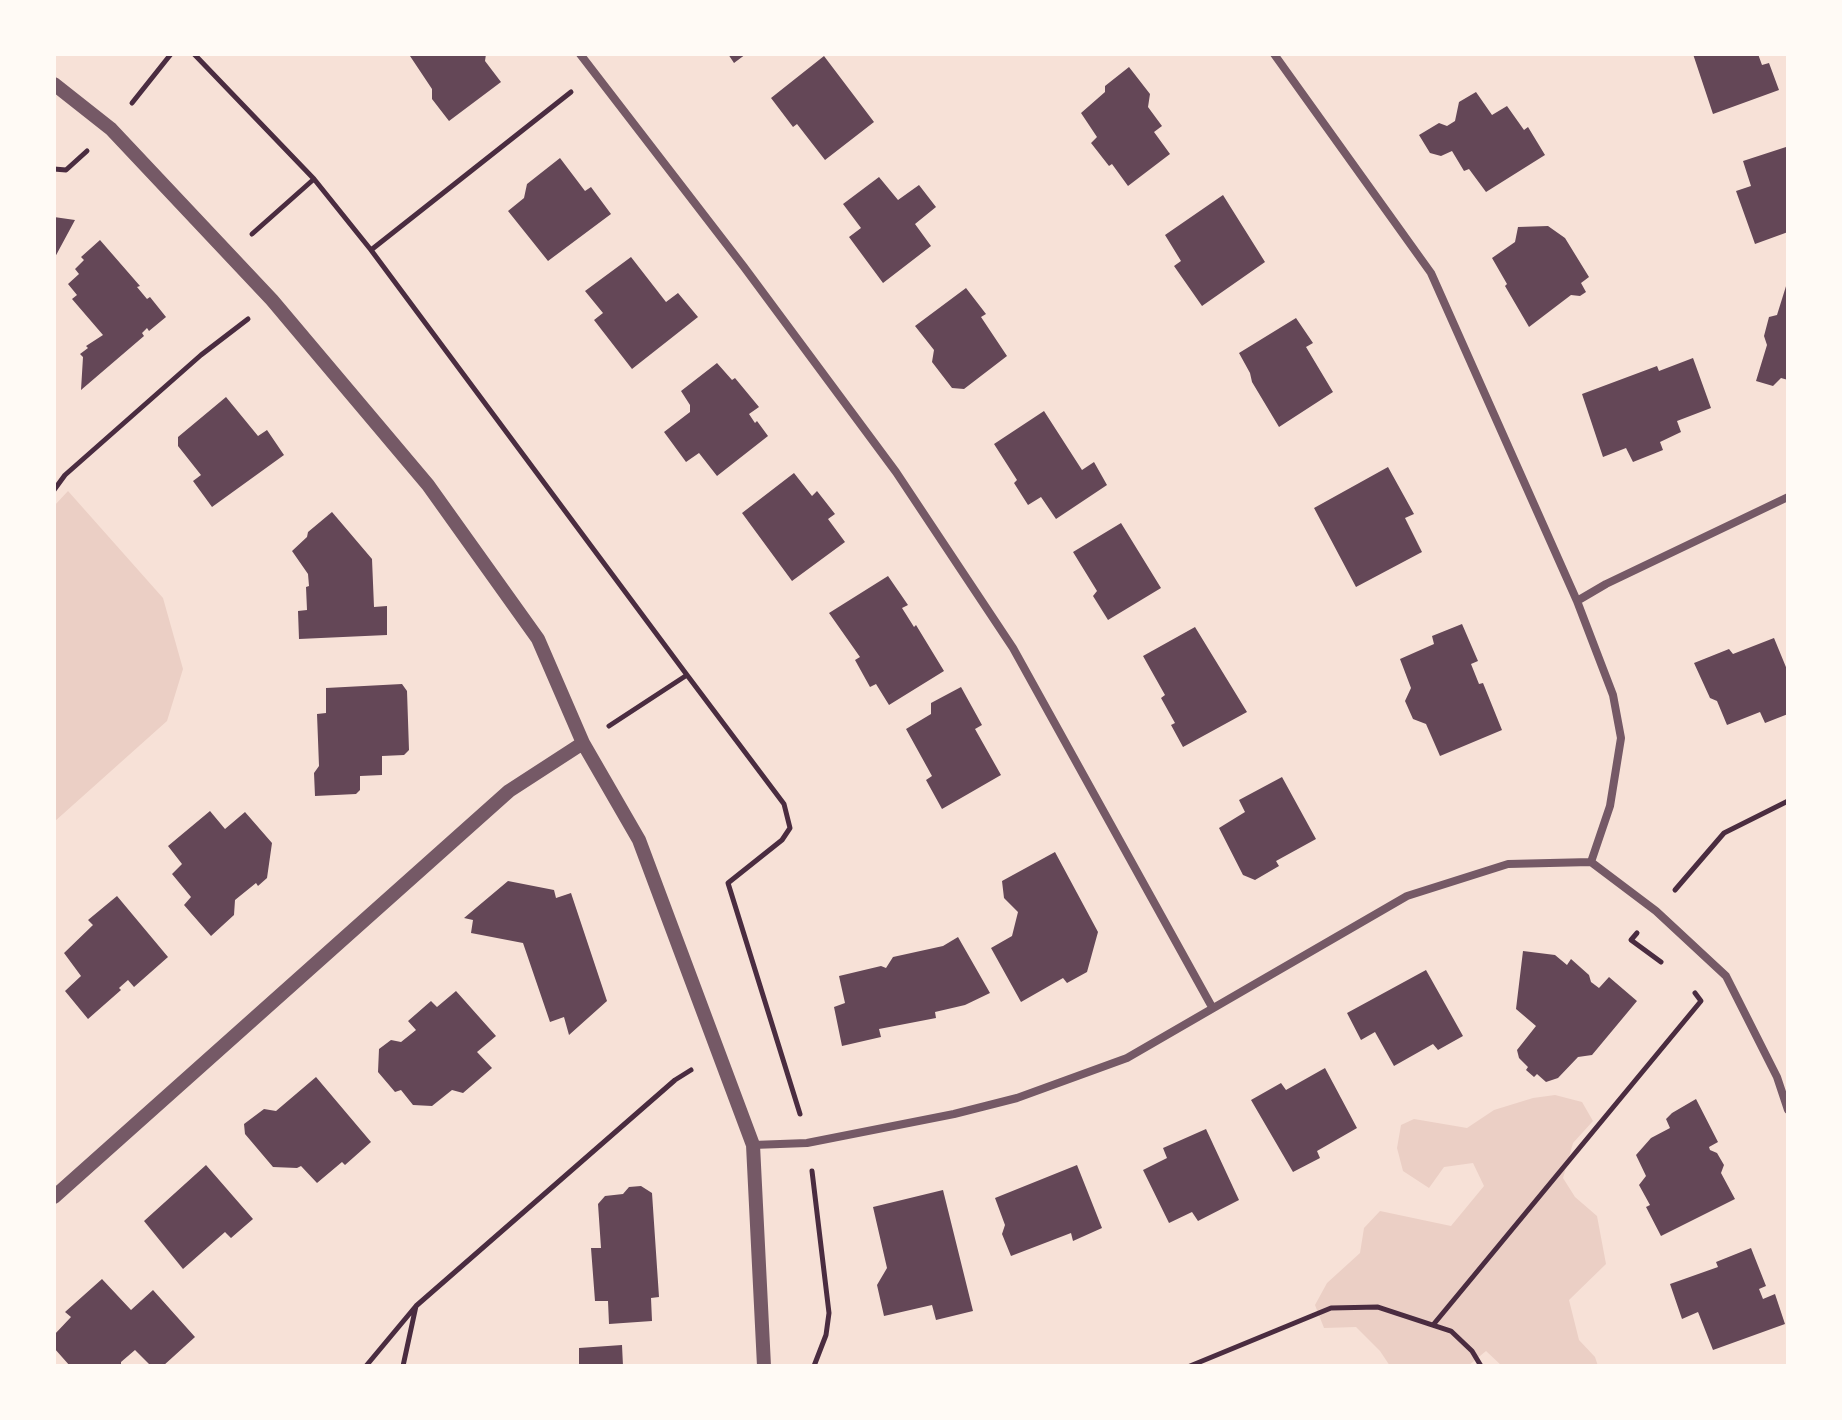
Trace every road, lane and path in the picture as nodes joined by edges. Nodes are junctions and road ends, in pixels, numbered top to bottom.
1 (194, 54) edge
2 (580, 54) edge
3 (1274, 54) edge
4 (594, 74) junction
5 (54, 84) edge
6 (314, 179) junction
7 (371, 250) junction
8 (230, 254) junction
9 (272, 300) junction
10 (54, 490) edge
11 (1788, 497) edge
12 (1577, 601) junction
13 (687, 675) junction
14 (583, 743) junction
15 (1788, 801) edge
16 (1591, 862) junction
17 (1656, 911) junction
18 (1670, 969) dead end
19 (1688, 983) dead end
20 (1212, 1007) junction
21 (718, 1055) junction
22 (1788, 1071) edge
23 (1777, 1077) junction
24 (1788, 1110) edge
25 (807, 1143) junction
26 (753, 1145) junction
27 (54, 1197) edge
28 (416, 1306) junction
29 (1433, 1325) junction
30 (366, 1366) edge
31 (403, 1366) edge
32 (764, 1366) edge
33 (814, 1366) edge
34 (1190, 1366) edge
35 (1481, 1366) edge

1 - 6 path
2 - 4 street
3 - 12 street
4 - 7 path
4 - 20 street
5 - 8 street
6 - 7 path
6 - 8 path
7 - 13 path
8 - 9 street
9 - 10 path
9 - 14 street
11 - 12 street
12 - 16 street
13 - 14 path
13 - 25 path
14 - 21 street
14 - 27 street
15 - 17 path
16 - 17 street
16 - 20 street
17 - 18 path
17 - 23 street
19 - 29 path
20 - 25 street
21 - 26 street
21 - 28 path
22 - 23 street
23 - 24 street
25 - 26 street
25 - 33 path
26 - 32 street
28 - 30 path
28 - 31 path
29 - 34 path
29 - 35 path

